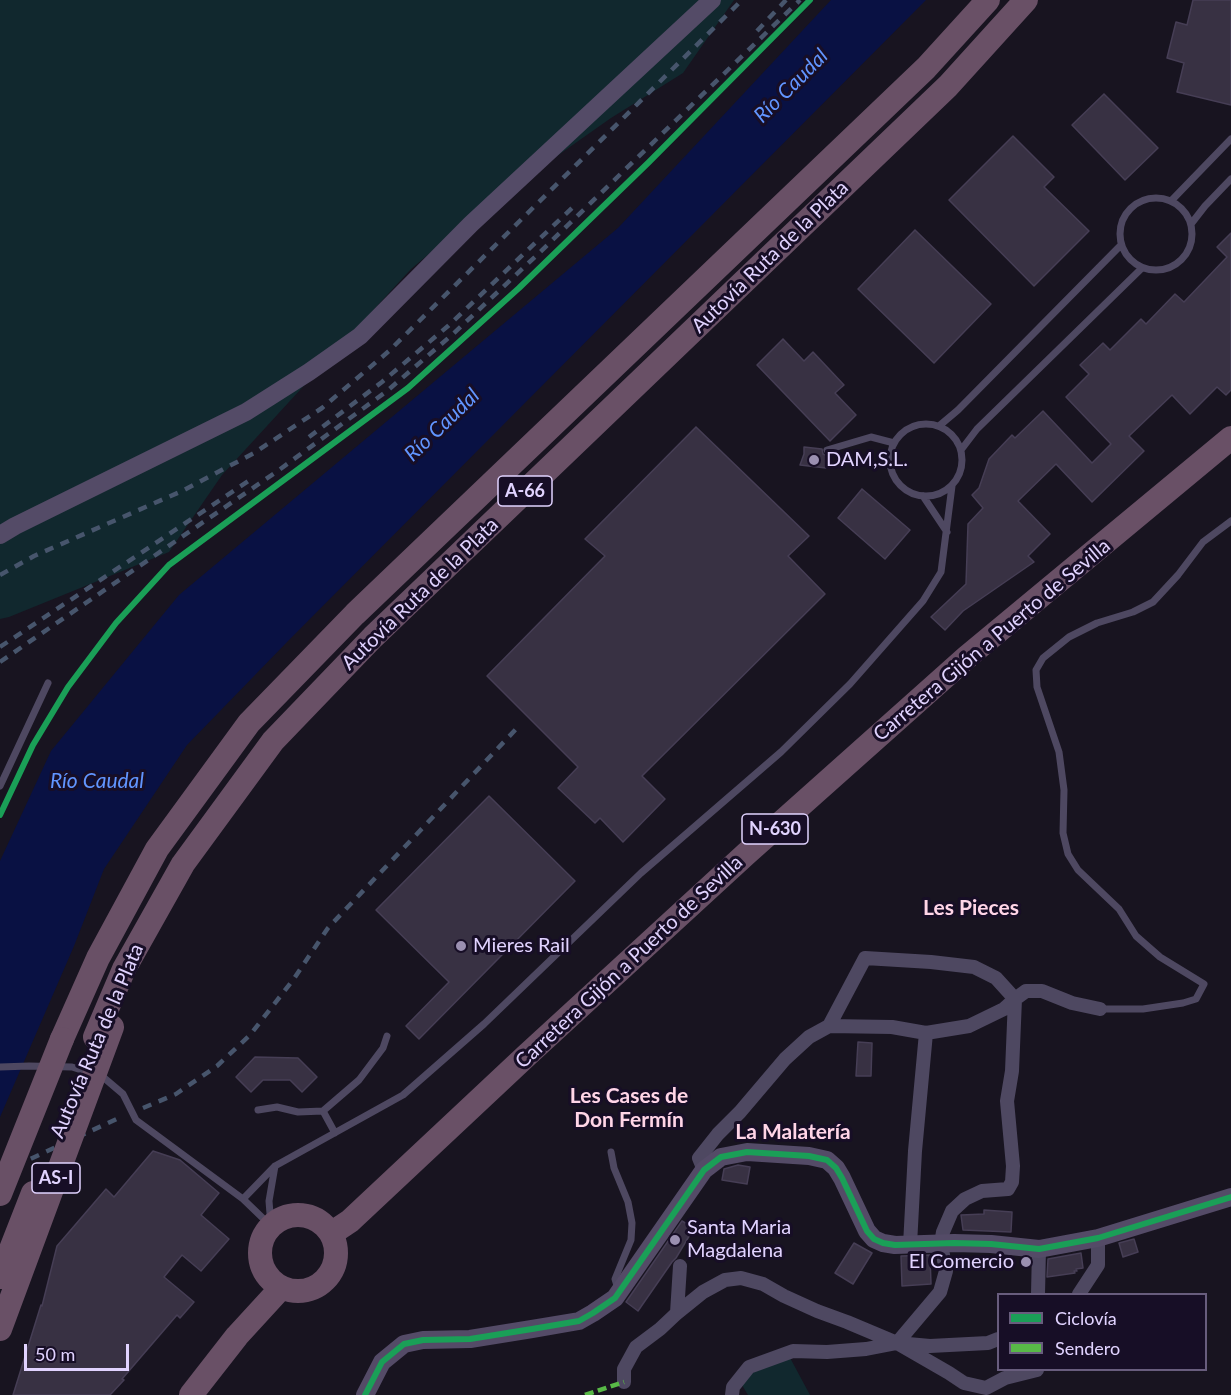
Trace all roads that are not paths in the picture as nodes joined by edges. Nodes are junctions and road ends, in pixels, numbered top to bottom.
1 (712, 0) edge
2 (988, 0) edge
3 (1026, 0) edge
4 (1231, 139) edge
5 (1231, 179) edge
6 (1171, 201) junction
7 (1191, 224) junction
8 (1121, 245) junction
9 (1143, 268) junction
10 (939, 426) junction
11 (1231, 438) edge
12 (894, 443) junction
13 (827, 450) dead end
14 (961, 450) junction
15 (952, 486) junction
16 (923, 496) junction
17 (1231, 520) edge
18 (947, 532) junction
19 (0, 535) edge
20 (48, 683) dead end
21 (0, 786) edge
22 (1014, 999) junction
23 (1100, 1009) joint
24 (830, 1026) junction
25 (104, 1032) junction
26 (926, 1033) junction
27 (387, 1036) dead end
28 (0, 1068) edge
29 (258, 1110) dead end
30 (323, 1111) junction
31 (335, 1132) junction
32 (611, 1152) dead end
33 (275, 1166) junction
34 (704, 1170) junction
35 (0, 1194) edge
36 (1231, 1197) edge
37 (243, 1199) junction
38 (271, 1226) junction
39 (332, 1233) junction
40 (1098, 1238) junction
41 (941, 1244) junction
42 (910, 1245) junction
43 (1039, 1249) junction
44 (680, 1266) dead end
45 (0, 1277) edge
46 (281, 1288) junction
47 (619, 1292) junction
48 (1038, 1293) edge
49 (1080, 1293) edge
50 (676, 1313) junction
51 (0, 1329) edge
52 (997, 1340) edge
53 (897, 1344) junction
54 (1033, 1371) edge
55 (624, 1382) dead end
56 (990, 1392) edge
57 (191, 1395) edge
58 (365, 1395) edge
59 (732, 1395) edge

1 - 19 street
2 - 35 highway, Autovía Ruta de la Plata / A-66, bridge
3 - 25 highway, Autovía Ruta de la Plata / A-66
4 - 6 lane
5 - 7 lane
6 - 7 lane
6 - 8 lane
7 - 9 lane
8 - 9 lane
8 - 10 lane
9 - 14 lane
10 - 12 lane
10 - 14 lane
11 - 39 highway, Carretera Gijón a Puerto de Sevilla / N-630
12 - 13 lane
12 - 16 lane
14 - 15 lane
15 - 16 lane
15 - 18 lane
16 - 18 lane
17 - 23 lane
18 - 31 lane
20 - 21 lane
22 - 23 street
22 - 24 street
22 - 26 street
22 - 41 street
24 - 26 street
24 - 34 street
25 - 45 highway, Autovía Ruta de la Plata / A-66, bridge
25 - 51 highway, AS-I, bridge
26 - 42 street
27 - 30 lane
28 - 37 lane
29 - 30 lane
30 - 31 lane
31 - 33 lane
32 - 47 lane
33 - 37 lane
33 - 38 lane
34 - 42 street
34 - 47 street
36 - 40 street
37 - 38 lane
38 - 39 highway
38 - 46 highway
39 - 46 highway
40 - 43 street
40 - 49 street
41 - 42 street
41 - 43 street
41 - 53 street
43 - 48 street
44 - 50 street
46 - 57 highway
47 - 58 street
50 - 53 street
50 - 55 street
52 - 53 street
53 - 56 street
53 - 59 street
54 - 56 street

